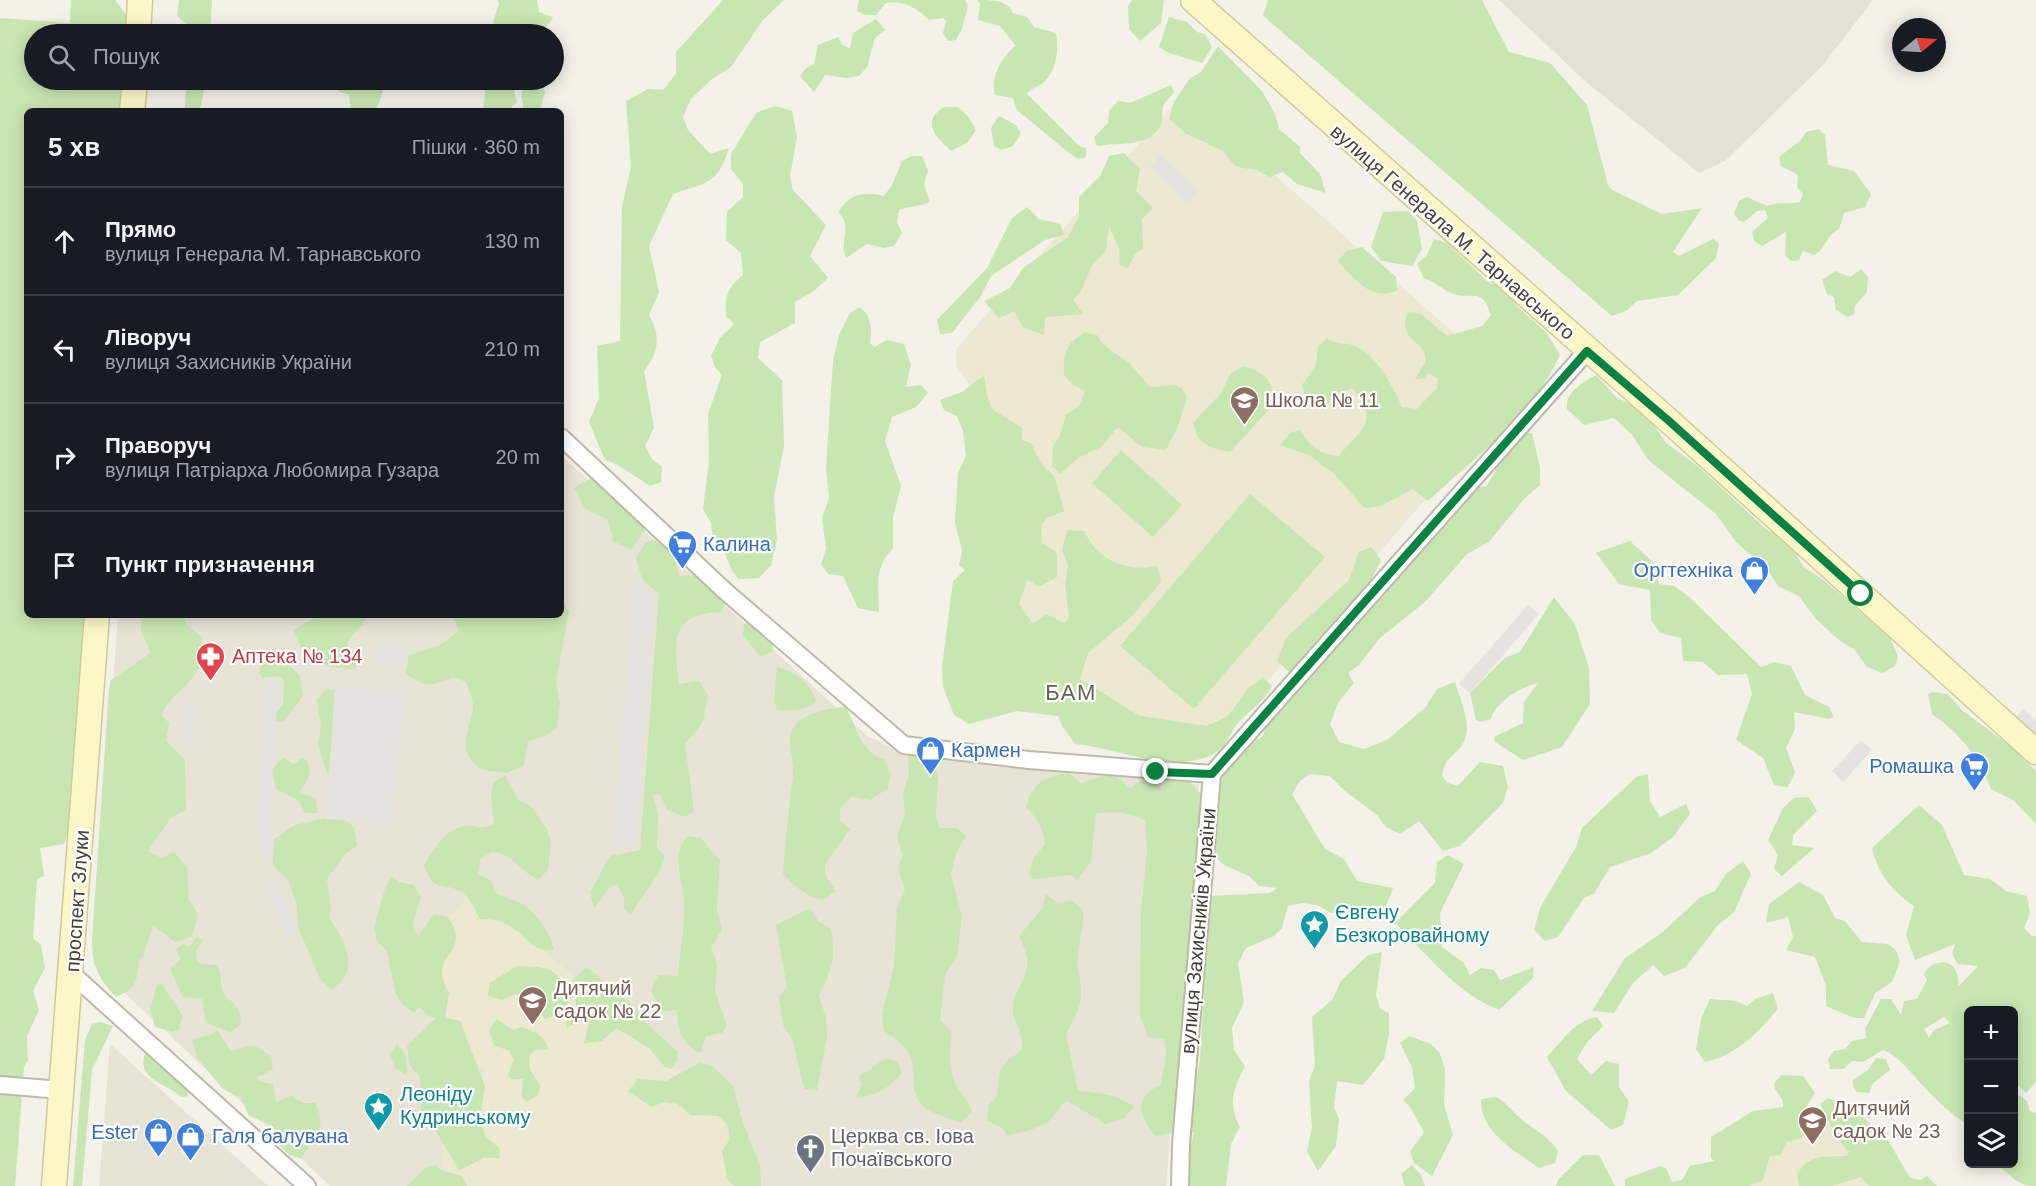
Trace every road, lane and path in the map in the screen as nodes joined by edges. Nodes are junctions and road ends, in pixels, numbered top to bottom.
1 (140, 0) edge
2 (1193, 0) edge
3 (139, 24) edge
4 (134, 90) edge
5 (132, 108) edge
6 (1587, 351) junction
7 (564, 440) edge
8 (97, 618) edge
9 (2036, 752) edge
10 (1212, 774) junction
11 (72, 973) junction
12 (0, 1085) edge
13 (61, 1090) junction
14 (54, 1186) edge
15 (307, 1186) edge
16 (1180, 1186) edge

1 - 3 main road
2 - 6 main road, вулиця Генерала М. Тарнавського
4 - 5 main road
6 - 9 main road, вулиця Генерала М. Тарнавського
6 - 10 street
7 - 10 street
8 - 11 main road, проспект Злуки
10 - 16 street, вулиця Захисників України
11 - 13 main road, проспект Злуки
11 - 15 street
12 - 13 street
13 - 14 main road, проспект Злуки

